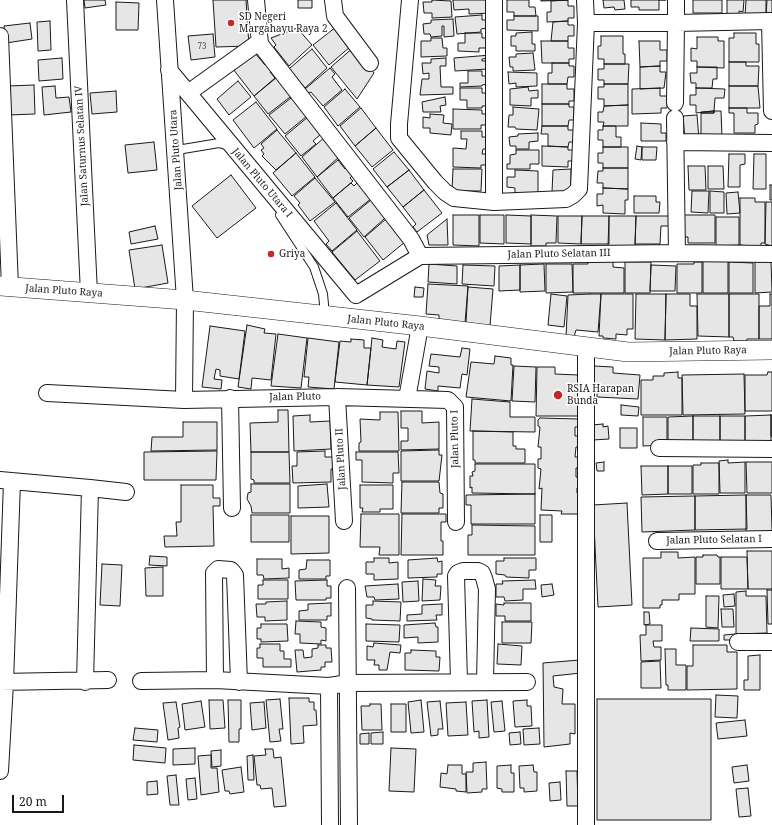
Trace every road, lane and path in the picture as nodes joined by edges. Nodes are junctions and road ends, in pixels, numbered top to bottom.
1 (75, 0) edge
2 (165, 0) edge
3 (256, 0) edge
4 (333, 0) edge
5 (410, 0) edge
6 (494, 0) edge
7 (585, 0) edge
8 (676, 0) edge
9 (771, 21) edge
10 (586, 23) junction
11 (676, 23) junction
12 (0, 36) edge
13 (259, 42) junction
14 (370, 63) dead end
15 (169, 70) junction
16 (188, 93) junction
17 (772, 111) edge
18 (675, 142) junction
19 (772, 143) edge
20 (177, 150) junction
21 (494, 202) junction
22 (677, 253) junction
23 (772, 254) edge
24 (420, 256) junction
25 (5, 287) edge
26 (89, 293) junction
27 (354, 293) junction
28 (185, 300) junction
29 (325, 311) junction
30 (355, 320) junction
31 (420, 326) junction
32 (586, 348) junction
33 (772, 350) edge
34 (47, 393) dead end
35 (337, 397) junction
36 (230, 398) junction
37 (407, 399) junction
38 (184, 400) junction
39 (659, 448) dead end
40 (772, 449) edge
41 (6, 480) edge
42 (90, 488) junction
43 (126, 492) dead end
44 (232, 508) dead end
45 (344, 521) dead end
46 (456, 522) dead end
47 (772, 539) edge
48 (657, 541) dead end
49 (347, 588) dead end
50 (738, 642) dead end
51 (772, 642) edge
52 (108, 680) dead end
53 (215, 680) junction
54 (141, 681) dead end
55 (460, 681) junction
56 (3, 682) edge
57 (85, 682) junction
58 (239, 682) junction
59 (485, 682) junction
60 (527, 682) dead end
61 (349, 683) junction
62 (329, 686) junction
63 (0, 771) edge
64 (586, 818) edge
65 (330, 825) edge
66 (349, 825) edge

1 - 26 street, Jalan Saturnus Selatan IV
2 - 15 street, Jalan Pluto Utara
3 - 13 street
4 - 14 street
5 - 21 street
6 - 21 street
7 - 10 street
8 - 11 street
9 - 11 street
9 - 17 street
10 - 11 street
10 - 21 street
11 - 18 street
12 - 25 street
13 - 16 street
13 - 24 street
15 - 16 street, Jalan Pluto Utara I
15 - 20 street, Jalan Pluto Utara
16 - 27 street, Jalan Pluto Utara I
18 - 19 street
18 - 22 street
20 - 28 street, Jalan Pluto Utara
20 - 29 lane
22 - 23 street, Jalan Pluto Selatan III
22 - 24 street, Jalan Pluto Selatan III
24 - 27 street
25 - 26 street, Jalan Pluto Raya
26 - 28 street, Jalan Pluto Raya
27 - 30 street
28 - 29 street, Jalan Pluto Raya
28 - 38 street
29 - 30 street, Jalan Pluto Raya
30 - 31 street, Jalan Pluto Raya
31 - 32 street, Jalan Pluto Raya
31 - 37 street
32 - 33 street, Jalan Pluto Raya
32 - 64 street
34 - 38 street, Jalan Pluto
35 - 36 street, Jalan Pluto
35 - 37 street, Jalan Pluto
35 - 45 street, Jalan Pluto II
36 - 38 street, Jalan Pluto
36 - 44 street
37 - 46 street, Jalan Pluto I
39 - 40 street
41 - 42 street
41 - 56 street
42 - 43 street
42 - 57 street
47 - 48 street, Jalan Pluto Selatan I
49 - 61 street
50 - 51 street
52 - 57 street
53 - 54 street
53 - 58 street
53 - 58 street
55 - 59 street
55 - 59 street
55 - 61 street
56 - 57 street
56 - 63 street
58 - 62 street
59 - 60 street
61 - 62 street
61 - 66 street
62 - 65 street

